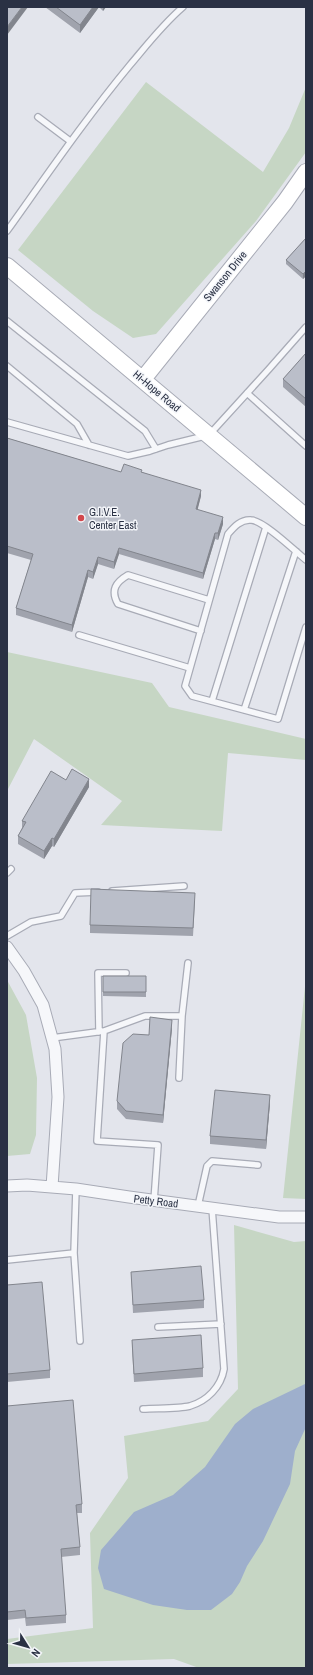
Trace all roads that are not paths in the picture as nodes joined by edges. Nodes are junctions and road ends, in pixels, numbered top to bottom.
1 (183, 7) edge
2 (38, 117) dead end
3 (70, 141) junction
4 (306, 172) edge
5 (7, 231) edge
6 (7, 266) edge
7 (7, 321) edge
8 (306, 327) edge
9 (7, 366) edge
10 (143, 379) junction
11 (247, 393) junction
12 (7, 422) edge
13 (209, 435) junction
14 (89, 445) junction
15 (306, 446) edge
16 (156, 449) junction
17 (306, 518) edge
18 (266, 527) junction
19 (296, 551) junction
20 (306, 560) edge
21 (209, 600) junction
22 (306, 627) edge
23 (201, 631) junction
24 (79, 635) dead end
25 (190, 668) junction
26 (212, 701) junction
27 (244, 710) junction
28 (184, 886) dead end
29 (7, 936) edge
30 (7, 948) edge
31 (188, 963) dead end
32 (126, 972) dead end
33 (182, 1016) junction
34 (102, 1032) junction
35 (52, 1038) junction
36 (179, 1078) dead end
37 (258, 1165) dead end
38 (7, 1186) edge
39 (52, 1187) junction
40 (76, 1189) junction
41 (154, 1201) junction
42 (198, 1206) junction
43 (212, 1208) junction
44 (306, 1217) edge
45 (74, 1253) junction
46 (7, 1260) edge
47 (221, 1324) junction
48 (158, 1327) dead end
49 (80, 1341) dead end
50 (143, 1409) dead end

1 - 3 lane
2 - 3 lane
3 - 5 lane
4 - 10 street, Swanson Drive
6 - 10 street, Hi-Hope Road
7 - 16 lane
8 - 11 lane
9 - 14 lane
10 - 13 street, Hi-Hope Road
11 - 13 lane
11 - 15 lane
12 - 14 lane
13 - 16 lane
13 - 17 street, Hi-Hope Road
14 - 16 lane
18 - 19 lane
18 - 21 lane
18 - 26 lane
19 - 20 lane
19 - 27 lane
21 - 23 lane
21 - 23 lane
22 - 27 lane
23 - 25 lane
24 - 25 lane
25 - 26 lane
26 - 27 lane
28 - 29 lane
30 - 35 street
31 - 33 lane
32 - 34 lane
33 - 34 lane
33 - 36 lane
34 - 35 lane
34 - 41 lane
35 - 39 street
37 - 42 lane
38 - 39 street, Petty Road
39 - 40 street, Petty Road
40 - 41 street, Petty Road
40 - 45 lane
41 - 42 street, Petty Road
42 - 43 street, Petty Road
43 - 44 street, Petty Road
43 - 47 lane
45 - 46 lane
45 - 49 lane
47 - 48 lane
47 - 50 lane

